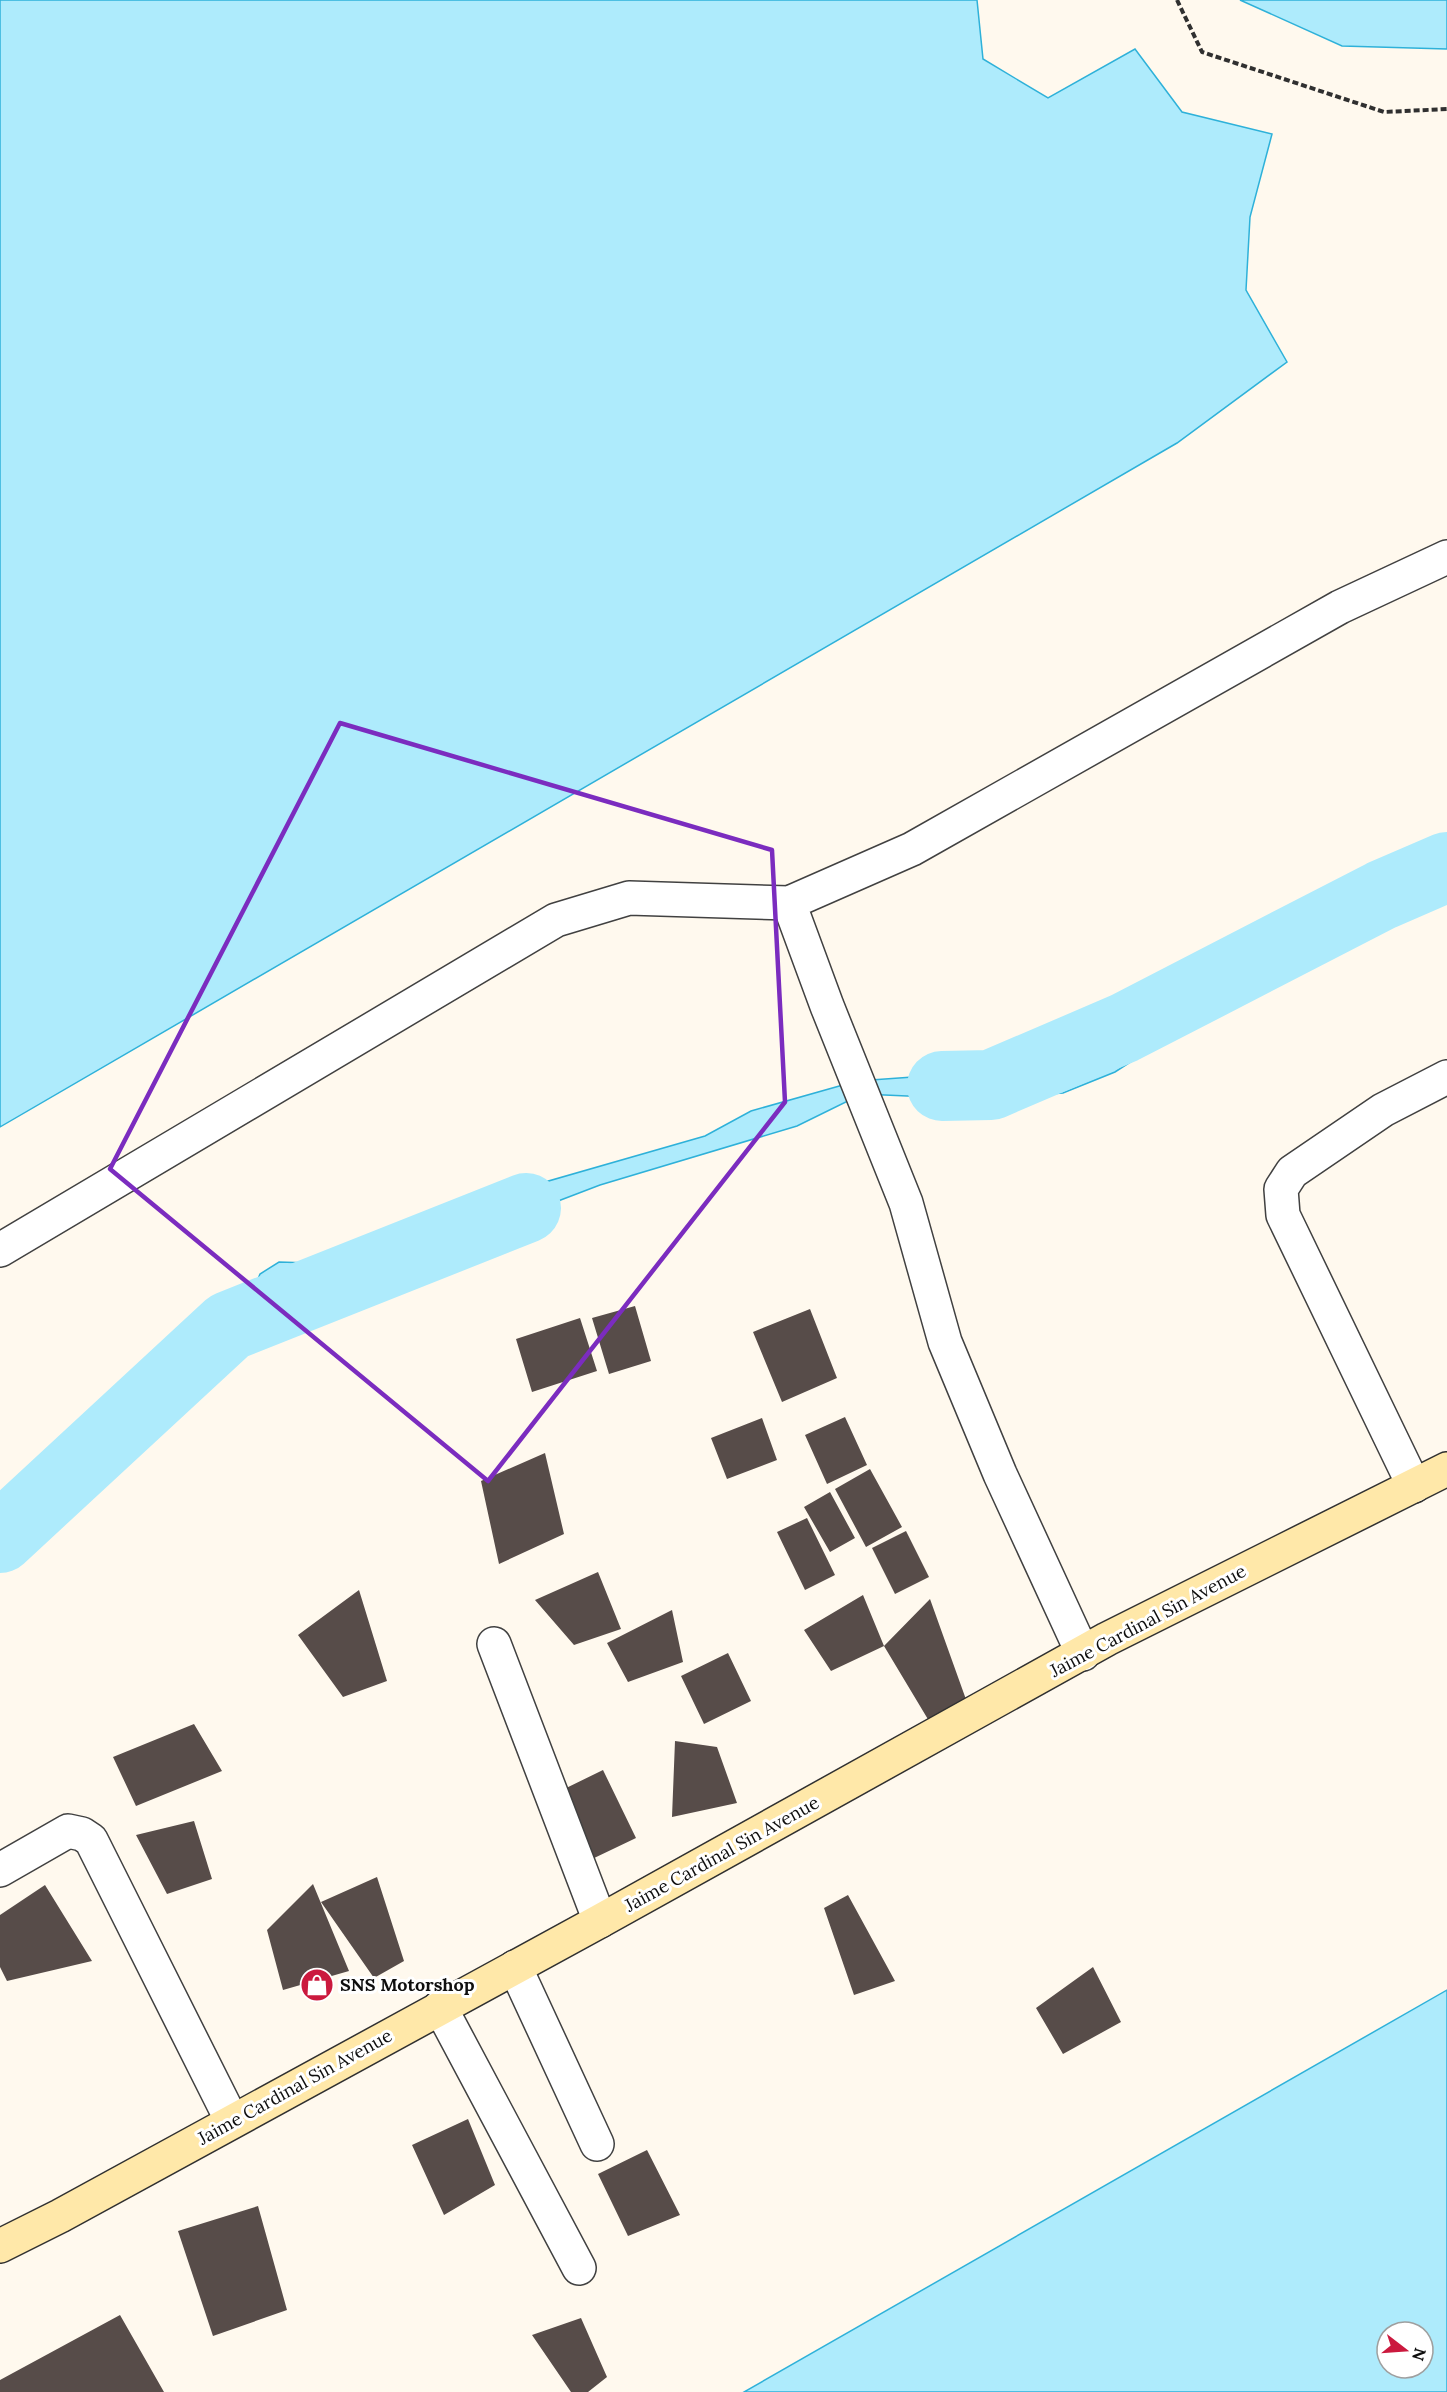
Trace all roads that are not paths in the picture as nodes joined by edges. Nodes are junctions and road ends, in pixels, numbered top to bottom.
1 (1447, 557) edge
2 (789, 903) junction
3 (1447, 1077) edge
4 (0, 1250) edge
5 (1447, 1469) edge
6 (1414, 1486) junction
7 (494, 1644) dead end
8 (1083, 1654) junction
9 (0, 1870) edge
10 (600, 1922) junction
11 (515, 1967) junction
12 (440, 2007) junction
13 (232, 2121) junction
14 (597, 2144) dead end
15 (0, 2246) edge
16 (579, 2268) dead end

1 - 2 street
2 - 4 street
2 - 8 street
3 - 6 street
5 - 6 main road, Jaime Cardinal Sin Avenue
6 - 8 main road, Jaime Cardinal Sin Avenue
7 - 10 street
8 - 10 main road, Jaime Cardinal Sin Avenue
9 - 13 street
10 - 11 main road, Jaime Cardinal Sin Avenue
11 - 12 main road, Jaime Cardinal Sin Avenue
11 - 14 street
12 - 13 main road, Jaime Cardinal Sin Avenue
12 - 16 street
13 - 15 main road, Jaime Cardinal Sin Avenue

